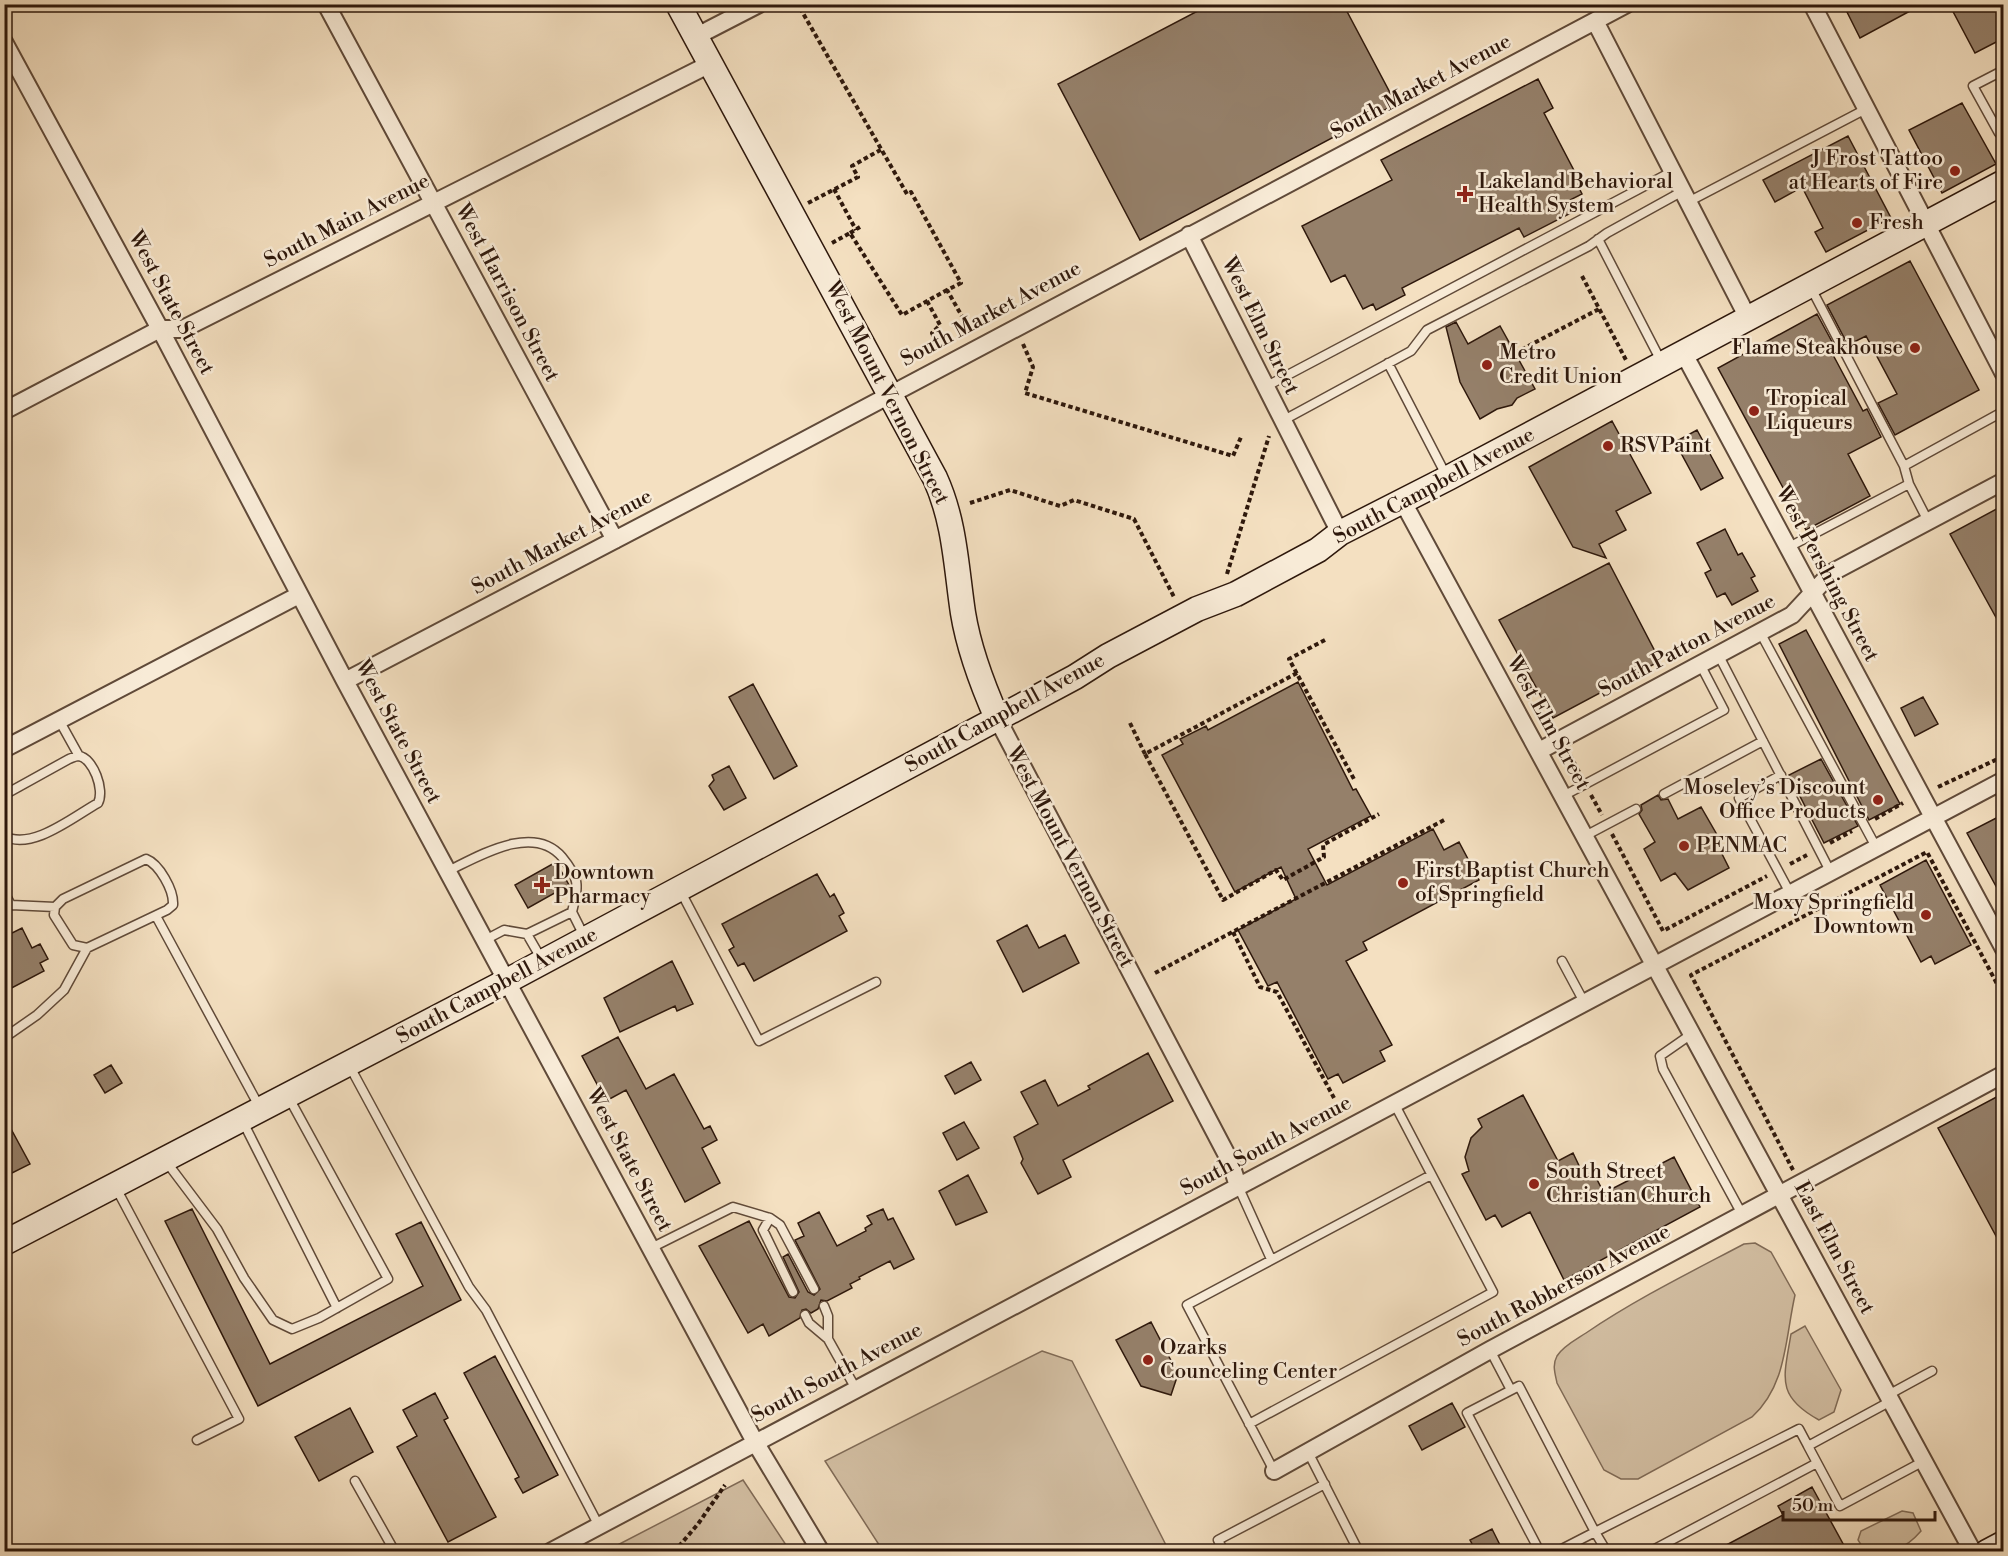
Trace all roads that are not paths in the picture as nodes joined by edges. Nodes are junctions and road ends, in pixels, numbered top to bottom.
1 (326, 4) edge
2 (678, 4) edge
3 (759, 4) edge
4 (1627, 4) edge
5 (1812, 4) edge
6 (1595, 21) junction
7 (695, 37) junction
8 (4, 42) edge
9 (710, 64) junction
10 (2004, 70) edge
11 (1866, 110) junction
12 (2004, 131) edge
13 (1672, 171) junction
14 (2004, 182) edge
15 (1685, 196) junction
16 (432, 203) junction
17 (1926, 223) junction
18 (1189, 235) junction
19 (1598, 239) junction
20 (1809, 285) junction
21 (1748, 318) junction
22 (160, 329) junction
23 (1683, 352) junction
24 (1389, 363) junction
25 (1662, 363) junction
26 (2004, 374) edge
27 (1265, 387) junction
28 (891, 393) junction
29 (4, 411) edge
30 (2004, 411) edge
31 (1282, 421) junction
32 (1904, 466) junction
33 (1448, 478) junction
34 (2004, 481) edge
35 (1908, 484) junction
36 (1403, 502) junction
37 (1928, 521) junction
38 (1340, 533) junction
39 (615, 540) junction
40 (1787, 548) junction
41 (1812, 594) junction
42 (299, 595) junction
43 (1760, 632) junction
44 (1718, 654) junction
45 (1700, 664) junction
46 (345, 681) junction
47 (997, 718) junction
48 (59, 720) junction
49 (1763, 741) junction
50 (4, 749) edge
51 (1539, 751) junction
52 (79, 756) junction
53 (1781, 775) junction
54 (2004, 780) edge
55 (1664, 794) dead end
56 (4, 795) edge
57 (1563, 796) junction
58 (1636, 809) dead end
59 (1932, 816) junction
60 (4, 836) edge
61 (1585, 836) junction
62 (1876, 847) junction
63 (448, 871) junction
64 (1830, 871) junction
65 (679, 889) junction
66 (4, 892) edge
67 (1790, 893) junction
68 (8, 906) edge
69 (55, 907) junction
70 (572, 912) junction
71 (156, 916) junction
72 (527, 934) junction
73 (586, 939) junction
74 (485, 940) junction
75 (87, 948) junction
76 (2004, 949) edge
77 (543, 962) junction
78 (1562, 962) dead end
79 (1657, 964) junction
80 (507, 981) junction
81 (876, 982) dead end
82 (1584, 1002) junction
83 (1693, 1033) junction
84 (4, 1038) edge
85 (349, 1064) junction
86 (2004, 1074) edge
87 (288, 1096) junction
88 (1394, 1103) junction
89 (251, 1115) junction
90 (165, 1160) junction
91 (1431, 1175) junction
92 (115, 1185) junction
93 (1238, 1186) junction
94 (1780, 1196) junction
95 (1743, 1216) junction
96 (770, 1218) junction
97 (4, 1243) edge
98 (651, 1248) junction
99 (1271, 1259) junction
100 (814, 1288) dead end
101 (793, 1292) dead end
102 (824, 1306) dead end
103 (337, 1308) junction
104 (806, 1315) dead end
105 (828, 1339) junction
106 (1490, 1350) junction
107 (1932, 1371) dead end
108 (856, 1389) junction
109 (1511, 1390) junction
110 (1890, 1398) junction
111 (1250, 1424) junction
112 (197, 1440) dead end
113 (755, 1442) junction
114 (1808, 1446) junction
115 (1308, 1452) junction
116 (1924, 1461) junction
117 (1817, 1463) junction
118 (1274, 1471) joint
119 (355, 1481) dead end
120 (1324, 1484) junction
121 (599, 1526) junction
122 (1595, 1532) junction
123 (2004, 1543) edge
124 (395, 1551) edge
125 (550, 1551) edge
126 (821, 1551) edge
127 (1224, 1551) edge
128 (1359, 1551) edge
129 (1540, 1551) edge
130 (1556, 1551) edge
131 (1607, 1551) edge
132 (1649, 1551) edge
133 (1973, 1551) edge
134 (1988, 1551) edge

1 - 16 street, West Harrison Street
2 - 7 main road, West Mount Vernon Street
3 - 7 street
4 - 6 street, South Market Avenue
5 - 11 street
6 - 13 street
6 - 18 street, South Market Avenue
7 - 9 main road, West Mount Vernon Street
8 - 22 street, West State Street
9 - 16 street, South Main Avenue
9 - 28 main road, West Mount Vernon Street
10 - 12 lane
11 - 15 lane
11 - 17 street
13 - 15 street
13 - 27 lane
14 - 17 main road, South Campbell Avenue
15 - 19 lane
15 - 21 street
16 - 22 street, South Main Avenue
16 - 39 street, West Harrison Street
17 - 20 main road, South Campbell Avenue
17 - 26 street
18 - 27 street, West Elm Street
18 - 28 street, South Market Avenue
19 - 24 lane
19 - 25 lane
20 - 21 main road, South Campbell Avenue
20 - 32 lane
21 - 23 main road, South Campbell Avenue
22 - 29 street, South Main Avenue
22 - 42 street, West State Street
23 - 25 main road, South Campbell Avenue
23 - 40 street, West Pershing Street
24 - 31 lane
24 - 33 lane
25 - 33 main road, South Campbell Avenue
27 - 31 street, West Elm Street
28 - 39 street, South Market Avenue
28 - 47 main road, West Mount Vernon Street
30 - 32 lane
31 - 38 street, West Elm Street
32 - 35 lane
33 - 36 main road, South Campbell Avenue
34 - 37 street, South Patton Avenue
35 - 37 lane
35 - 40 lane
36 - 38 main road, South Campbell Avenue
36 - 51 street, West Elm Street
37 - 41 street, South Patton Avenue
38 - 47 main road, South Campbell Avenue
39 - 46 street, South Market Avenue
40 - 41 street, West Pershing Street
41 - 43 street, South Patton Avenue
41 - 59 street, West Pershing Street
42 - 46 street, West State Street
42 - 48 street
43 - 44 street, South Patton Avenue
43 - 62 lane
44 - 45 street, South Patton Avenue
44 - 49 lane
45 - 51 street, South Patton Avenue
45 - 57 lane
46 - 63 street, West State Street
47 - 65 main road, South Campbell Avenue
47 - 93 street, West Mount Vernon Street
48 - 50 street
48 - 52 lane
49 - 53 lane
49 - 55 lane
51 - 57 street, West Elm Street
52 - 56 lane
52 - 60 lane
53 - 64 lane
53 - 67 lane
54 - 59 street, South South Avenue
57 - 61 street, West Elm Street
58 - 61 lane
59 - 62 street, South South Avenue
59 - 76 street, West Pershing Street
61 - 79 street, West Elm Street
62 - 64 street, South South Avenue
63 - 70 lane
63 - 74 street, West State Street
64 - 67 street, South South Avenue
65 - 73 main road, South Campbell Avenue
65 - 81 lane
66 - 68 lane
67 - 79 street, South South Avenue
68 - 69 lane
69 - 71 lane
69 - 75 lane
70 - 72 lane
70 - 73 lane
71 - 75 lane
71 - 89 lane
72 - 74 lane
72 - 77 lane
73 - 77 main road, South Campbell Avenue
74 - 80 street, West State Street
75 - 84 lane
77 - 80 main road, South Campbell Avenue
78 - 82 lane
79 - 82 street, South South Avenue
79 - 83 street, East Elm Street
80 - 85 main road, South Campbell Avenue
80 - 98 street, West State Street
82 - 88 street, South South Avenue
83 - 94 street, East Elm Street
83 - 95 lane
85 - 87 main road, South Campbell Avenue
85 - 121 lane
86 - 94 street, South Robberson Avenue
87 - 89 main road, South Campbell Avenue
87 - 103 lane
88 - 91 lane
88 - 93 street, South South Avenue
89 - 90 main road, South Campbell Avenue
89 - 103 lane
90 - 92 main road, South Campbell Avenue
90 - 103 lane
91 - 99 lane
91 - 111 lane
92 - 97 main road, South Campbell Avenue
92 - 112 lane
93 - 99 lane
93 - 108 street, South South Avenue
94 - 95 street, South Robberson Avenue
94 - 110 street, East Elm Street
95 - 106 street, South Robberson Avenue
96 - 98 lane
96 - 100 lane
96 - 101 lane
98 - 113 street, West State Street
99 - 111 lane
102 - 105 lane
104 - 105 lane
105 - 108 lane
106 - 109 lane
106 - 115 street, South Robberson Avenue
107 - 110 lane
108 - 113 street, South South Avenue
109 - 122 lane
109 - 129 lane
110 - 114 lane
110 - 116 street, East Elm Street
111 - 118 lane
113 - 121 street, South South Avenue
113 - 126 street, West State Street
114 - 117 lane
114 - 122 lane
115 - 118 street, South Robberson Avenue
115 - 120 lane
116 - 117 lane
116 - 133 street, East Elm Street
117 - 132 lane
119 - 124 lane
120 - 127 lane
120 - 128 lane
121 - 125 street, South South Avenue
122 - 130 lane
122 - 131 lane
123 - 134 main road

